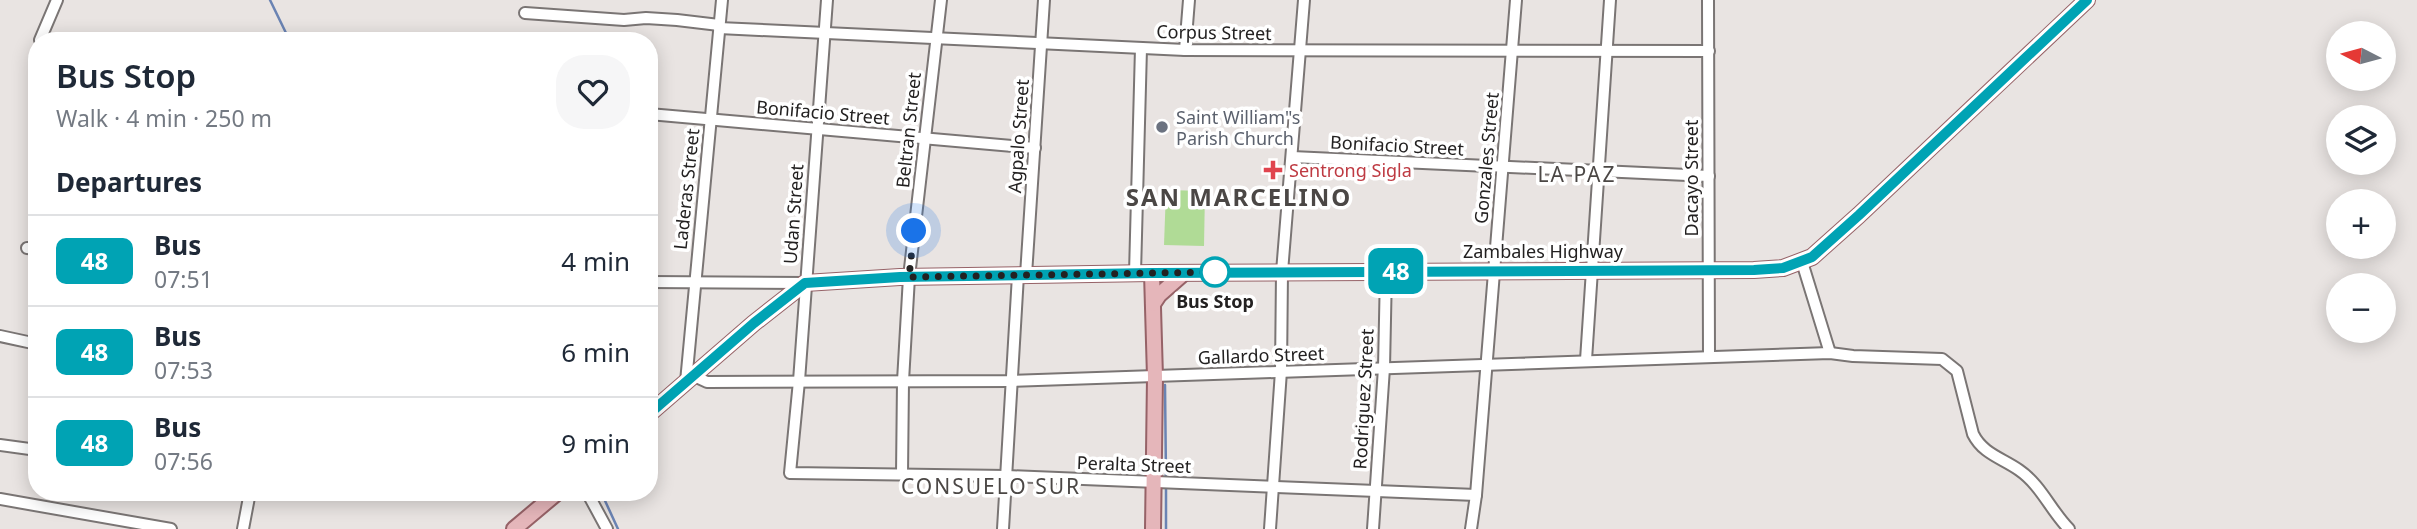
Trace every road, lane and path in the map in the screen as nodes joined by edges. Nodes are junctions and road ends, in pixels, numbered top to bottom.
1 (57, 0) edge
2 (722, 0) edge
3 (827, 0) edge
4 (941, 0) edge
5 (1044, 0) edge
6 (1189, 0) edge
7 (1304, 0) edge
8 (1516, 0) edge
9 (1610, 0) edge
10 (1708, 0) edge
11 (2087, 0) edge
12 (525, 13) dead end
13 (719, 27) junction
14 (43, 32) edge
15 (825, 33) junction
16 (936, 38) junction
17 (1042, 45) junction
18 (1141, 48) junction
19 (1185, 50) junction
20 (1513, 50) junction
21 (1299, 51) junction
22 (1709, 51) junction
23 (1607, 52) junction
24 (658, 115) edge
25 (711, 119) junction
26 (816, 129) junction
27 (926, 138) junction
28 (1035, 148) junction
29 (1292, 157) junction
30 (1503, 168) junction
31 (1600, 172) junction
32 (1709, 176) junction
33 (1802, 262) junction
34 (1493, 270) junction
35 (1591, 270) junction
36 (1708, 270) junction
37 (1386, 271) junction
38 (1283, 272) junction
39 (1135, 273) junction
40 (1152, 273) junction
41 (1184, 273) junction
42 (1022, 275) junction
43 (909, 277) junction
44 (658, 282) edge
45 (695, 282) junction
46 (805, 283) junction
47 (1153, 304) junction
48 (0, 336) edge
49 (28, 342) edge
50 (1830, 353) junction
51 (1709, 356) junction
52 (1586, 360) junction
53 (1487, 366) junction
54 (1384, 368) junction
55 (1281, 371) junction
56 (1155, 376) junction
57 (690, 379) junction
58 (799, 381) junction
59 (903, 381) junction
60 (1012, 381) junction
61 (658, 406) edge
62 (0, 444) edge
63 (28, 449) edge
64 (790, 473) joint
65 (902, 474) junction
66 (1007, 477) junction
67 (1153, 482) junction
68 (1273, 487) junction
69 (1377, 490) junction
70 (1476, 495) junction
71 (0, 499) edge
72 (248, 501) edge
73 (547, 501) edge
74 (592, 501) edge
75 (171, 529) edge
76 (243, 529) edge
77 (514, 529) edge
78 (607, 529) edge
79 (1003, 529) edge
80 (1153, 529) edge
81 (1270, 529) edge
82 (1373, 529) edge
83 (1471, 529) edge
84 (2068, 529) edge

1 - 14 street
2 - 13 street, Laderas Street
3 - 15 street, Udan Street
4 - 16 street, Beltran Street
5 - 17 street, Agpalo Street
6 - 19 street
7 - 21 street
8 - 20 street, Gonzales Street
9 - 23 street
10 - 22 street, Dacayo Street
11 - 33 main road, Zambales Highway
12 - 13 street, Corpus Street
13 - 15 street, Corpus Street
13 - 25 street, Laderas Street
15 - 16 street, Corpus Street
15 - 26 street, Udan Street
16 - 17 street, Corpus Street
16 - 27 street, Beltran Street
17 - 18 street, Corpus Street
17 - 28 street, Agpalo Street
18 - 19 street, Corpus Street
18 - 39 street
19 - 21 street, Corpus Street
20 - 21 street, Corpus Street
20 - 23 street, Corpus Street
20 - 30 street, Gonzales Street
21 - 29 street
22 - 23 street, Corpus Street
22 - 32 street, Dacayo Street
23 - 31 street
24 - 25 street, Bonifacio Street
25 - 26 street, Bonifacio Street
25 - 45 street, Laderas Street
26 - 27 street, Bonifacio Street
26 - 46 street, Udan Street
27 - 28 street, Bonifacio Street
27 - 43 street, Beltran Street
28 - 42 street, Agpalo Street
29 - 30 street, Bonifacio Street
29 - 38 street
30 - 31 street, Bonifacio Street
30 - 34 street, Gonzales Street
31 - 32 street, Bonifacio Street
31 - 35 street
32 - 36 street, Dacayo Street
33 - 36 main road, Zambales Highway
33 - 50 street
34 - 35 main road, Zambales Highway
34 - 37 main road, Zambales Highway
34 - 53 street, Gonzales Street
35 - 36 main road, Zambales Highway
35 - 52 street
36 - 51 street, Dacayo Street
37 - 38 main road, Zambales Highway
37 - 54 street, Rodriguez Street
38 - 41 main road, Zambales Highway
38 - 55 street
39 - 40 main road, Zambales Highway
39 - 42 main road, Zambales Highway
40 - 41 main road, Zambales Highway
40 - 47 main road
41 - 47 main road
42 - 43 main road, Zambales Highway
42 - 60 street, Agpalo Street
43 - 46 main road, Zambales Highway
43 - 59 street, Beltran Street
44 - 45 street
45 - 46 street
45 - 57 street, Laderas Street
46 - 57 main road
46 - 58 street, Udan Street
47 - 56 main road
48 - 49 street
50 - 51 street, Gallardo Street
50 - 84 street, Gallardo Street
51 - 52 street, Gallardo Street
52 - 53 street, Gallardo Street
53 - 54 street, Gallardo Street
53 - 70 street, Gonzales Street
54 - 55 street, Gallardo Street
54 - 69 street, Rodriguez Street
55 - 56 street, Gallardo Street
55 - 68 street
56 - 60 street, Gallardo Street
56 - 67 main road
57 - 58 street, Gallardo Street
57 - 61 main road
58 - 59 street, Gallardo Street
58 - 64 street, Udan Street
59 - 60 street, Gallardo Street
59 - 65 street, Beltran Street
60 - 66 street, Agpalo Street
62 - 63 street
64 - 65 street, Peralta Street
65 - 66 street, Peralta Street
66 - 67 street, Peralta Street
66 - 79 street, Agpalo Street
67 - 68 street, Peralta Street
67 - 80 main road
68 - 69 street, Peralta Street
68 - 81 street
69 - 70 street, Peralta Street
69 - 82 street, Rodriguez Street
70 - 83 street, Gonzales Street
71 - 75 street
72 - 76 street
73 - 77 main road
74 - 78 street

